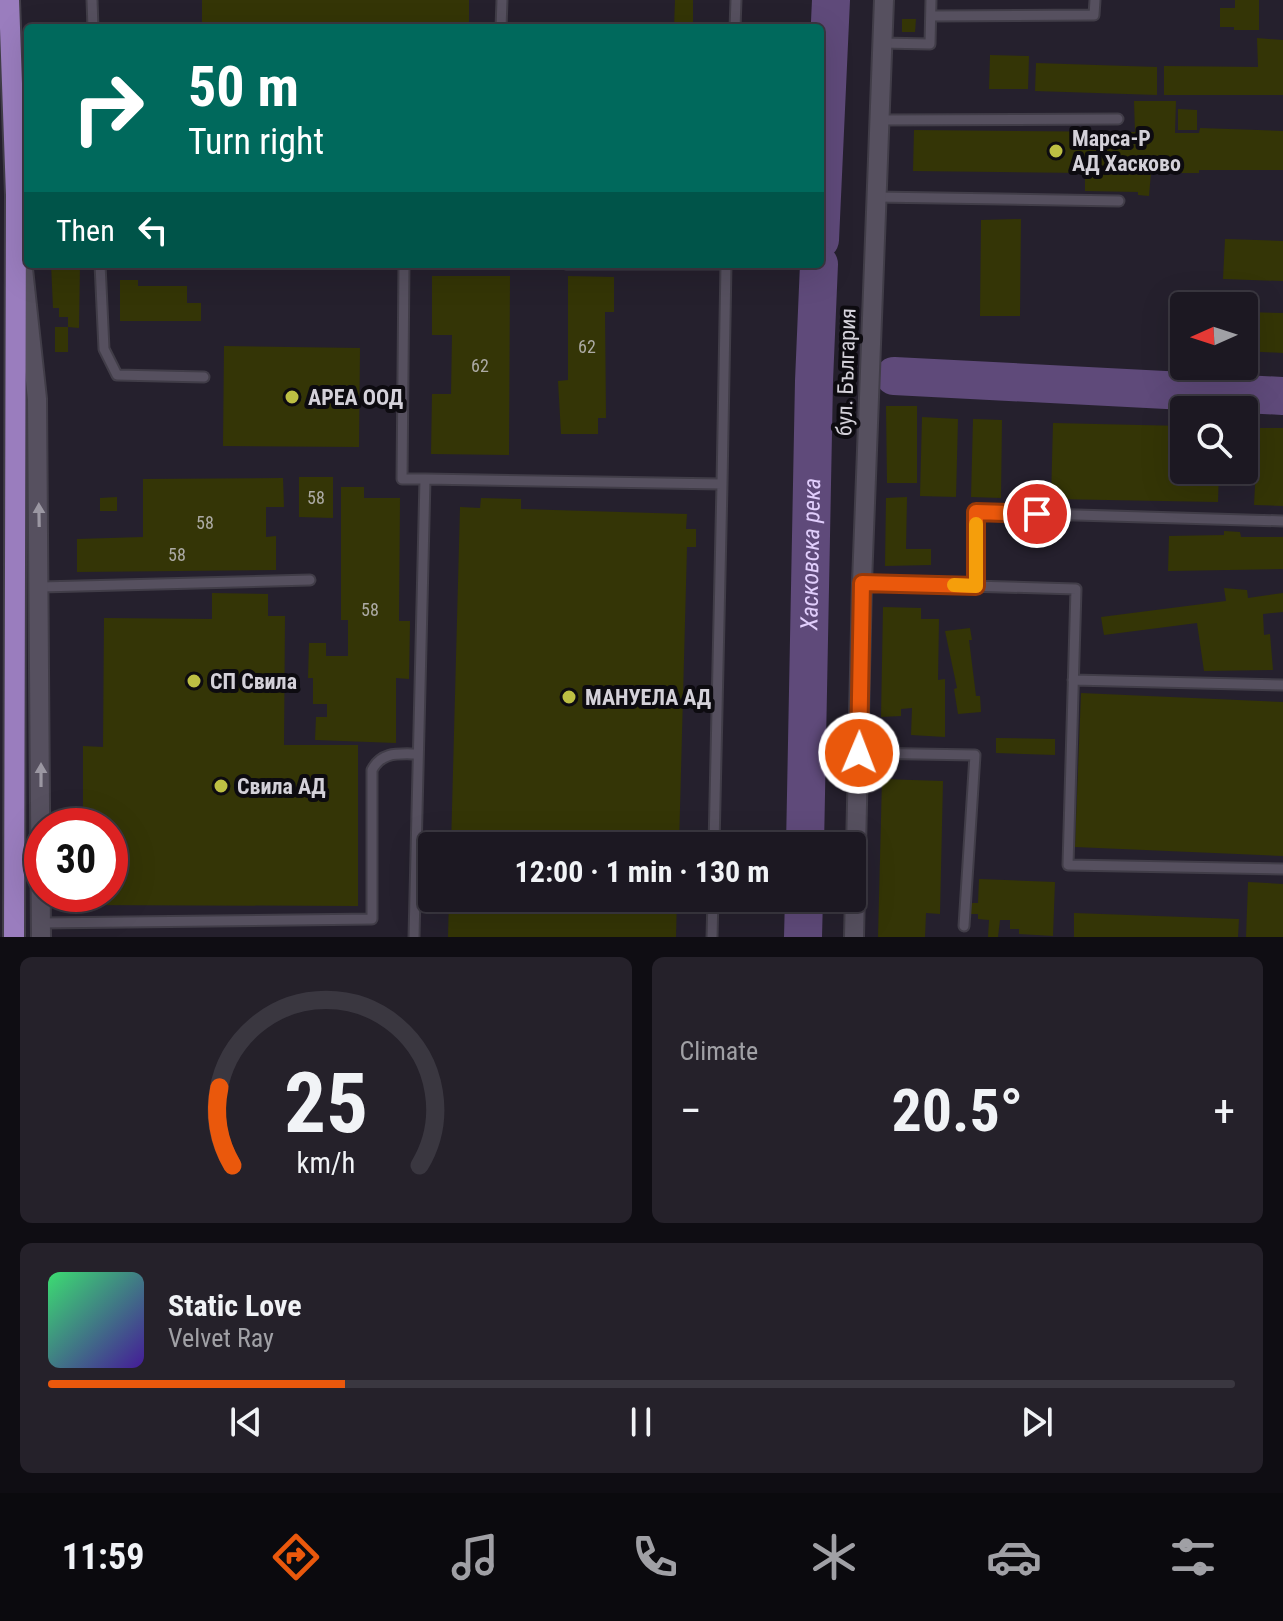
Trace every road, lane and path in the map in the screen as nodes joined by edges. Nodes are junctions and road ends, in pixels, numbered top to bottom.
1 (9, 0) edge
2 (92, 0) edge
3 (502, 0) edge
4 (736, 0) edge
5 (884, 0) edge
6 (931, 0) edge
7 (1095, 0) edge
8 (931, 16) junction
9 (93, 24) edge
10 (501, 24) edge
11 (735, 24) edge
12 (882, 43) junction
13 (1118, 119) dead end
14 (879, 120) junction
15 (16, 195) junction
16 (876, 197) junction
17 (1119, 201) dead end
18 (100, 268) edge
19 (404, 268) edge
20 (726, 268) edge
21 (204, 377) dead end
22 (425, 479) junction
23 (722, 484) junction
24 (1283, 521) edge
25 (310, 580) dead end
26 (862, 583) junction
27 (976, 586) junction
28 (41, 587) junction
29 (1073, 680) junction
30 (1283, 685) edge
31 (859, 753) junction
32 (418, 754) junction
33 (714, 832) edge
34 (1283, 869) edge
35 (713, 912) edge
36 (964, 926) dead end
37 (41, 930) edge
38 (14, 937) edge
39 (414, 937) edge
40 (712, 937) edge
41 (854, 937) edge

1 - 15 main road
2 - 9 lane
3 - 10 lane
4 - 11 lane
5 - 12 street, бул. България
6 - 8 lane
7 - 8 lane
8 - 12 lane
12 - 14 street, бул. България
13 - 14 lane
14 - 16 street, бул. България
28 -> 15 street
15 - 38 main road
16 - 17 lane
16 - 26 street, бул. България
18 - 21 lane
19 - 22 lane
20 - 23 lane
22 - 23 lane
22 - 32 lane
23 - 33 lane
24 - 27 lane
25 - 28 lane
26 - 27 lane
26 - 31 street, бул. България
27 - 29 lane
37 -> 28 street
29 - 30 lane
29 - 34 lane
31 - 36 lane
31 - 41 street, бул. България
32 - 37 lane
32 - 39 lane
35 - 40 lane

